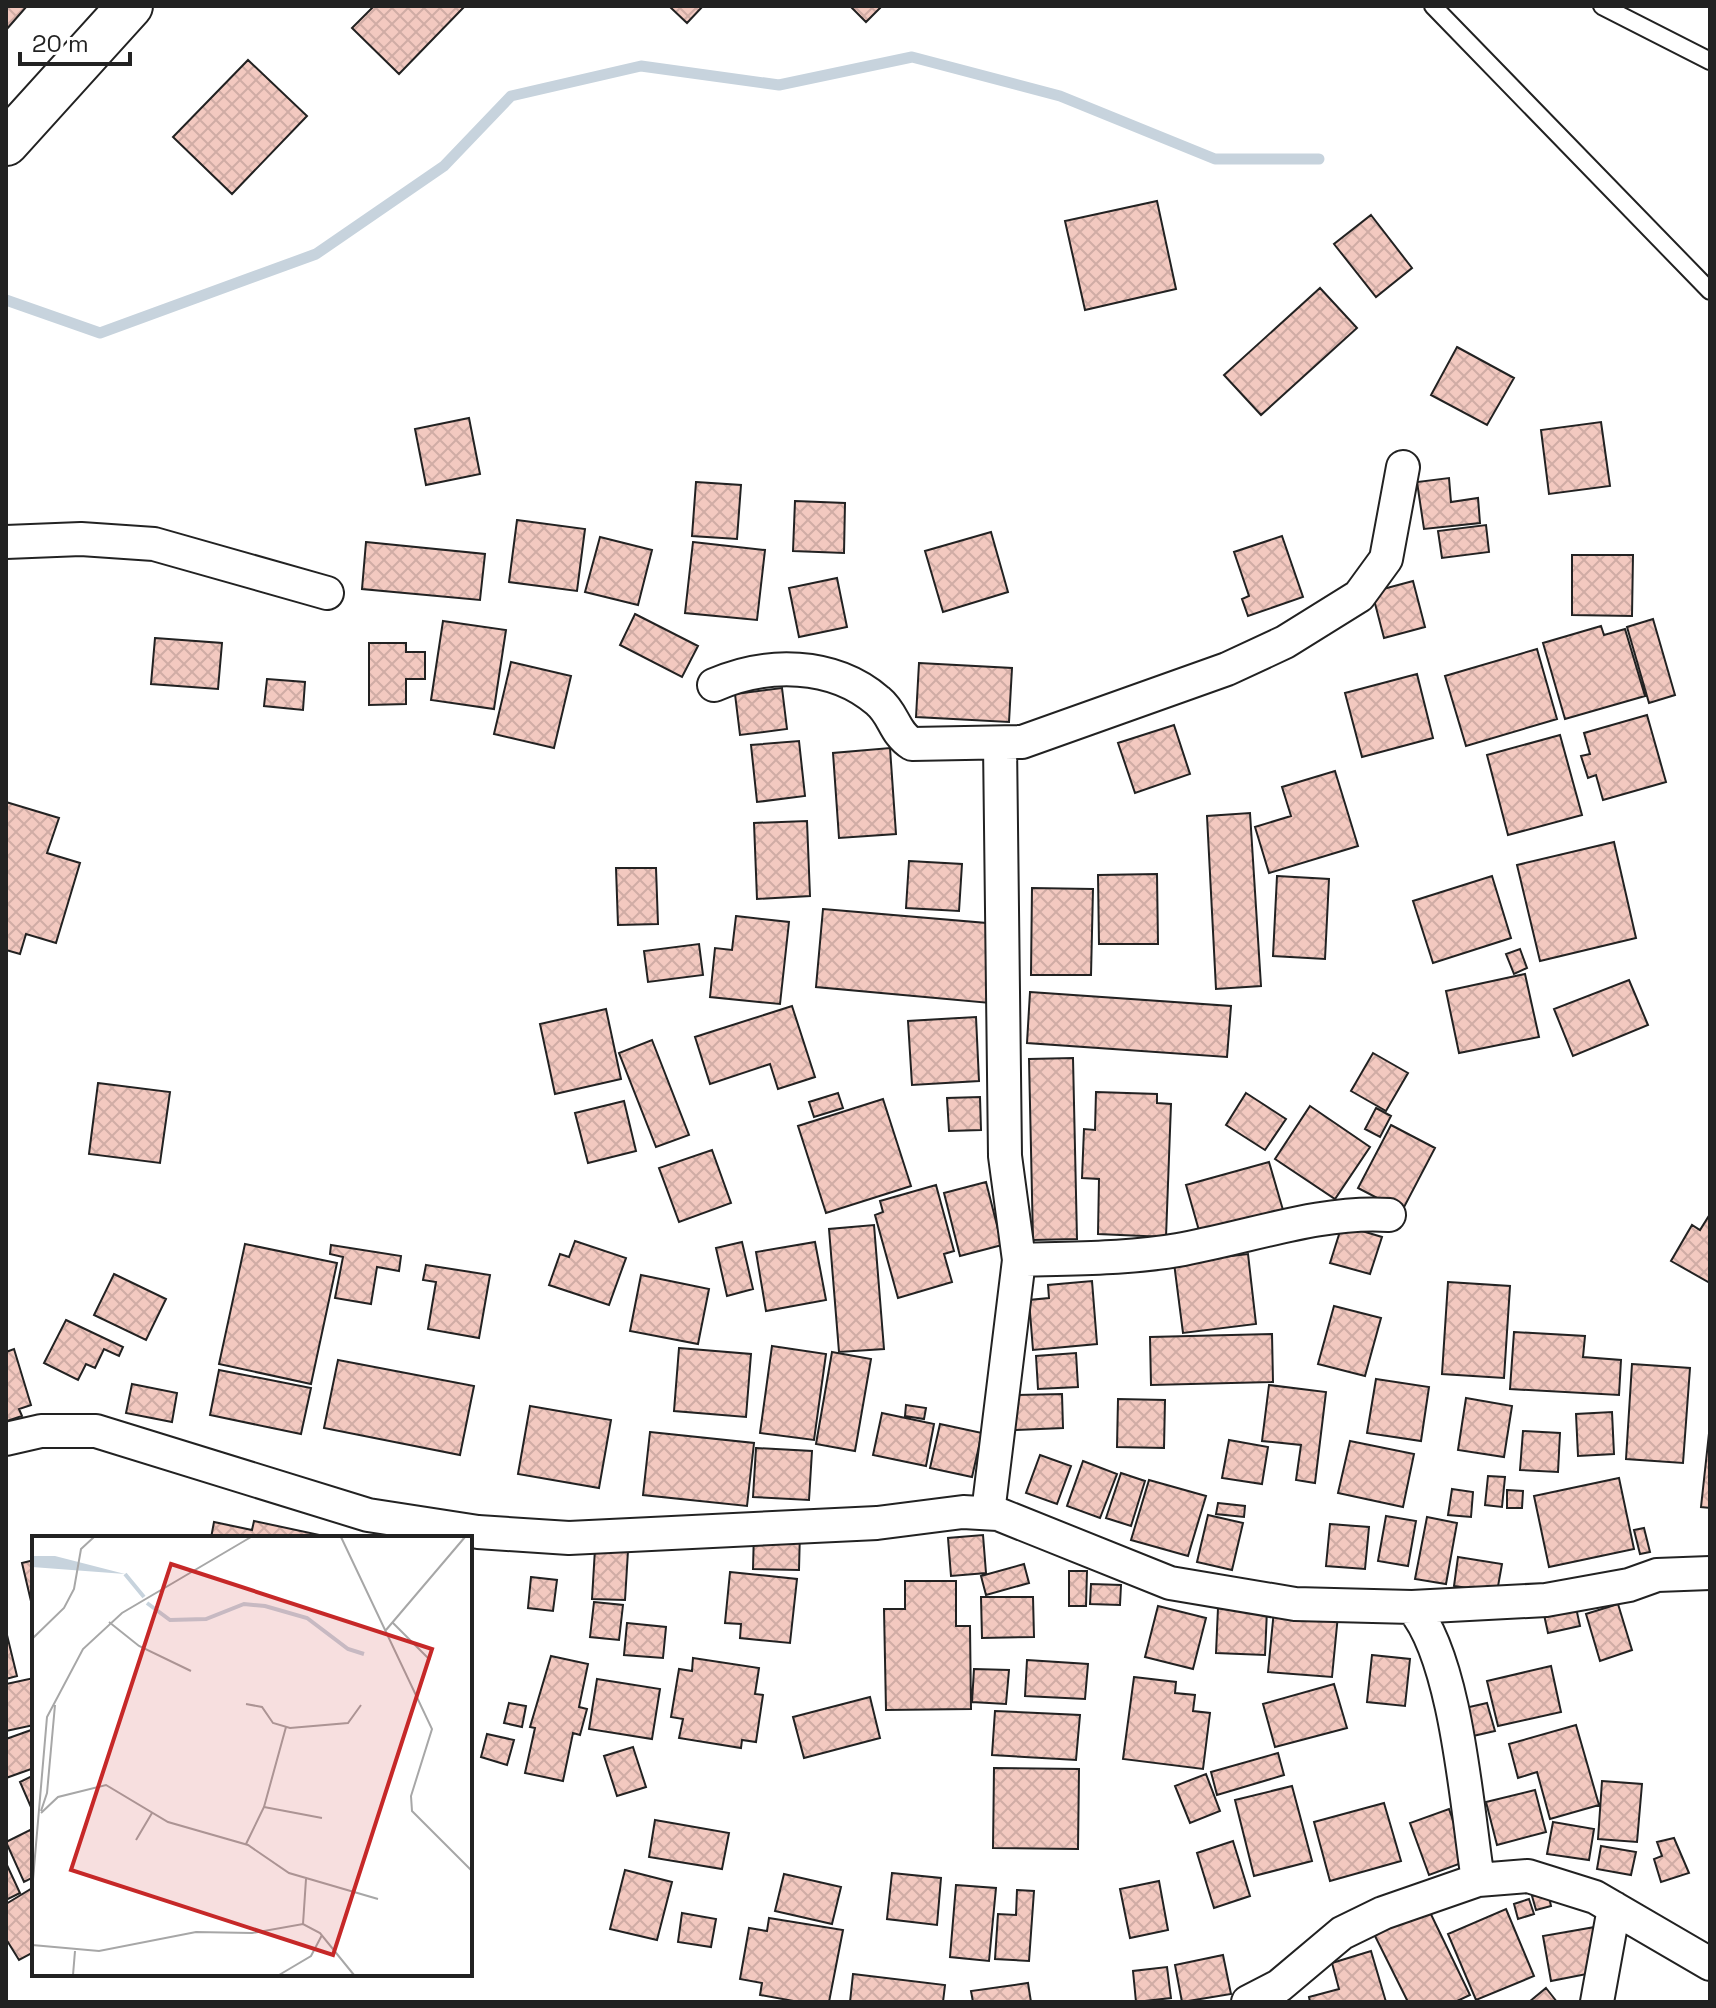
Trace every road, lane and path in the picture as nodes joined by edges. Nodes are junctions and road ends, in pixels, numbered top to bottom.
1 (130, 6) edge
2 (1433, 6) edge
3 (1602, 6) edge
4 (1710, 61) edge
5 (6, 143) edge
6 (1710, 291) edge
7 (1403, 467) dead end
8 (6, 542) edge
9 (327, 593) dead end
10 (714, 685) dead end
11 (1000, 744) junction
12 (1389, 1215) dead end
13 (1019, 1260) junction
14 (6, 1439) edge
15 (988, 1513) junction
16 (365, 1526) edge
17 (1710, 1573) edge
18 (1412, 1607) junction
19 (1478, 1880) junction
20 (1614, 1908) junction
21 (1710, 1964) edge
22 (1248, 2002) edge
23 (1597, 2002) edge

1 - 5 main road
2 - 6 lane
3 - 4 lane
7 - 11 street
8 - 9 street
10 - 11 street
11 - 13 street
12 - 13 street
13 - 15 street
14 - 16 street
15 - 16 street
15 - 18 street
17 - 18 street
18 - 19 street
19 - 20 street
19 - 22 street
20 - 21 street
20 - 23 street

